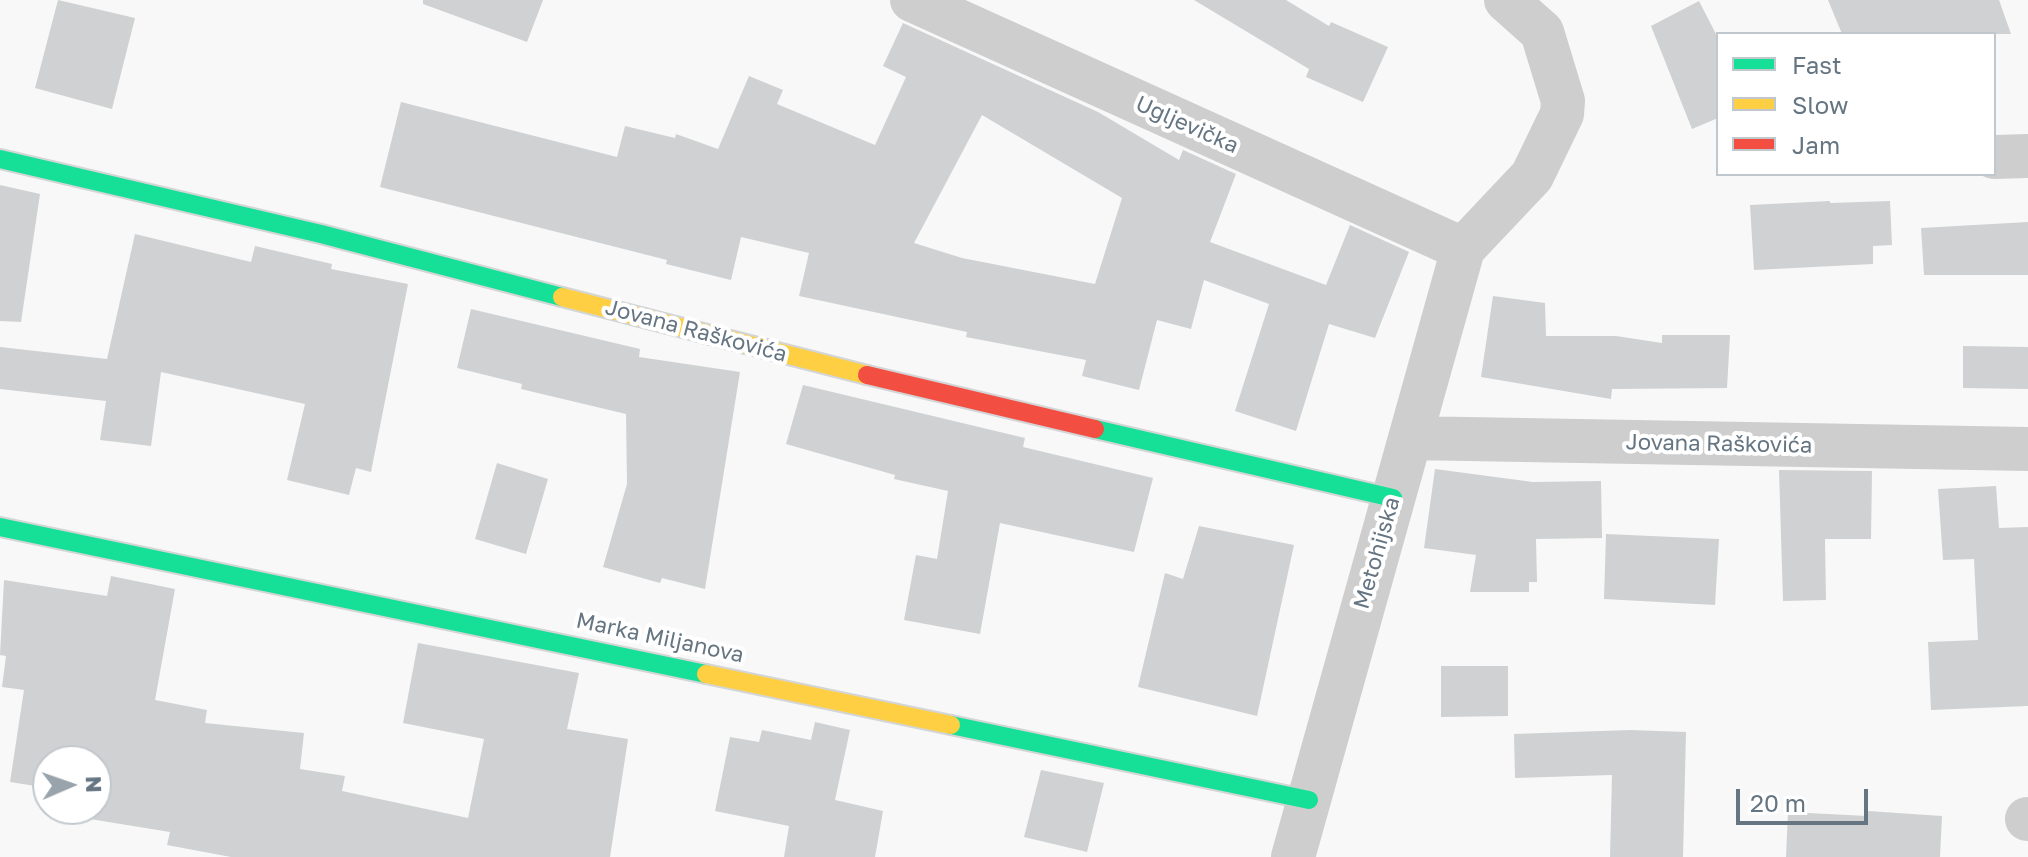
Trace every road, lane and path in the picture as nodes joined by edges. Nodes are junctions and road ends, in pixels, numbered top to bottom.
1 (912, 0) edge
2 (1506, 0) edge
3 (2028, 156) edge
4 (1996, 157) edge
5 (0, 159) edge
6 (1463, 249) junction
7 (1410, 438) junction
8 (2028, 449) edge
9 (1393, 498) junction
10 (0, 527) edge
11 (1309, 800) junction
12 (1293, 857) edge

1 - 6 street, Ugljevička
2 - 6 street
3 - 4 street
5 - 9 street, Jovana Raškovića
6 - 7 street, Metohijska
7 - 8 street, Jovana Raškovića
7 - 9 street, Metohijska
9 - 11 street, Metohijska
10 - 11 street, Marka Miljanova
11 - 12 street, Metohijska

